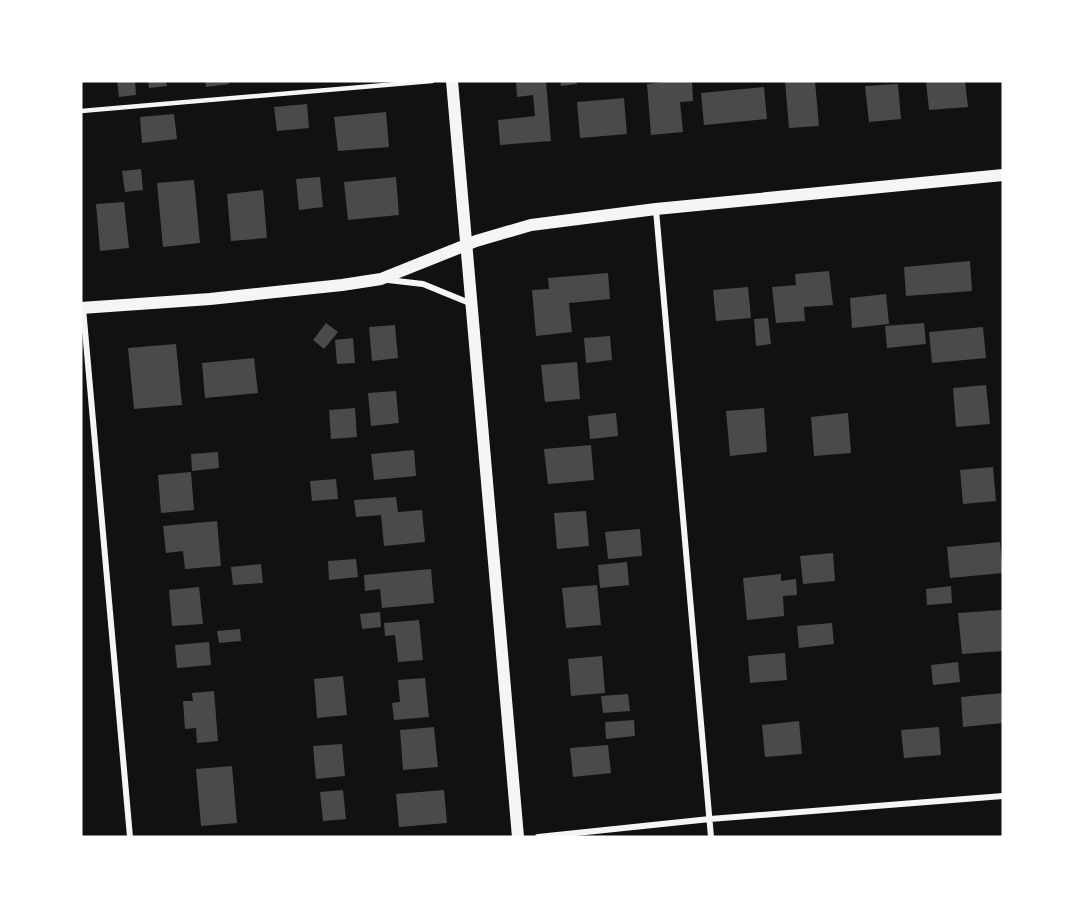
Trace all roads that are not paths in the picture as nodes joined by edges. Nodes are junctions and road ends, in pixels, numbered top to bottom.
1 (432, 81) edge
2 (453, 81) edge
3 (81, 111) edge
4 (1003, 175) edge
5 (656, 209) junction
6 (468, 244) junction
7 (381, 279) junction
8 (473, 304) junction
9 (82, 308) edge
10 (1003, 796) edge
11 (710, 819) junction
12 (130, 837) edge
13 (518, 837) edge
14 (538, 837) edge
15 (711, 837) edge

1 - 3 lane
2 - 6 main road
4 - 5 main road
5 - 6 main road
5 - 11 street
6 - 7 main road
6 - 8 main road
7 - 8 street
7 - 9 main road
8 - 13 main road
9 - 12 street
10 - 11 street
11 - 14 street
11 - 15 street

